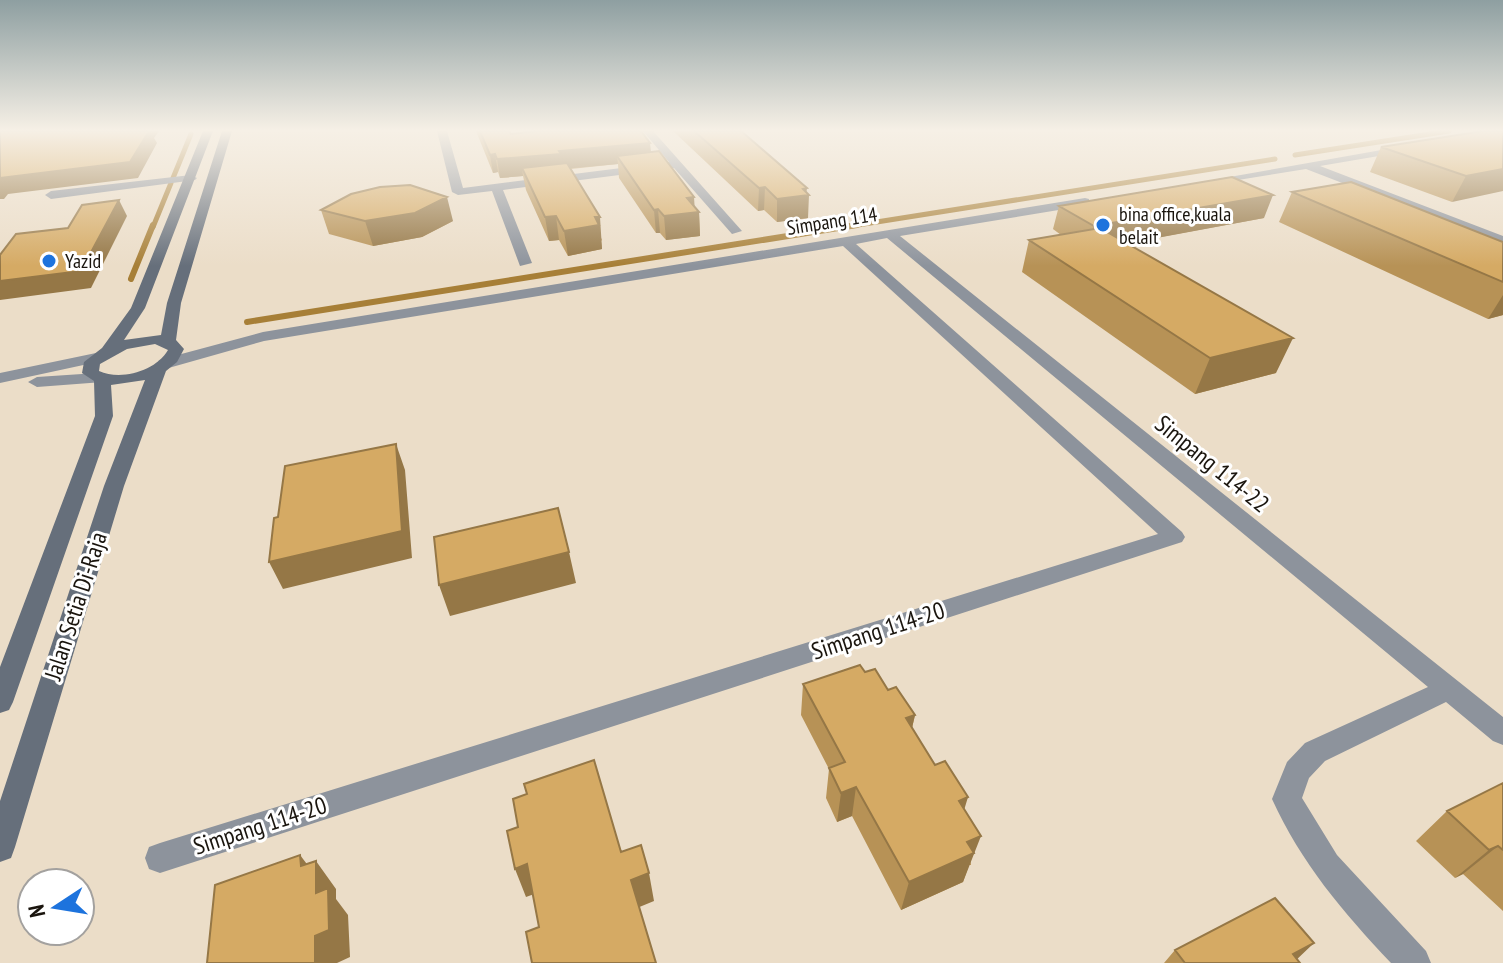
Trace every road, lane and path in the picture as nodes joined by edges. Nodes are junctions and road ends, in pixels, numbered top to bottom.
1 (213, 176) edge
2 (454, 176) edge
3 (583, 176) edge
4 (688, 176) edge
5 (1240, 176) edge
6 (1334, 176) edge
7 (191, 178) joint
8 (1198, 183) edge
9 (496, 187) junction
10 (51, 195) dead end
11 (1105, 198) edge
12 (736, 231) dead end
13 (889, 234) junction
14 (845, 241) junction
15 (1503, 241) edge
16 (525, 263) dead end
17 (263, 337) junction
18 (170, 342) junction
19 (102, 355) junction
20 (162, 365) junction
21 (99, 378) junction
22 (0, 381) edge
23 (1449, 689) junction
24 (0, 702) edge
25 (1503, 733) edge
26 (0, 847) edge
27 (160, 858) dead end
28 (1414, 963) edge

1 - 18 main road
2 - 9 street
3 - 9 street
4 - 12 street
5 - 8 street
6 - 15 street
7 - 10 street
7 - 19 main road
9 - 16 street
11 - 13 street, Simpang 114
13 - 14 street, Simpang 114
13 - 23 street, Simpang 114-22
14 - 17 street, Simpang 114
14 - 27 street, Simpang 114-20
17 - 18 street, Simpang 114
17 - 20 street, Simpang 114
18 - 19 main road
18 - 20 main road, Jalan Setia Di-Raja
19 - 21 main road, Jalan Setia Di-Raja
19 - 22 street
20 - 21 main road
20 - 26 main road, Jalan Setia Di-Raja
21 - 22 street
21 - 24 main road, Jalan Setia Di-Raja
23 - 25 street, Simpang 114-22
23 - 28 street

